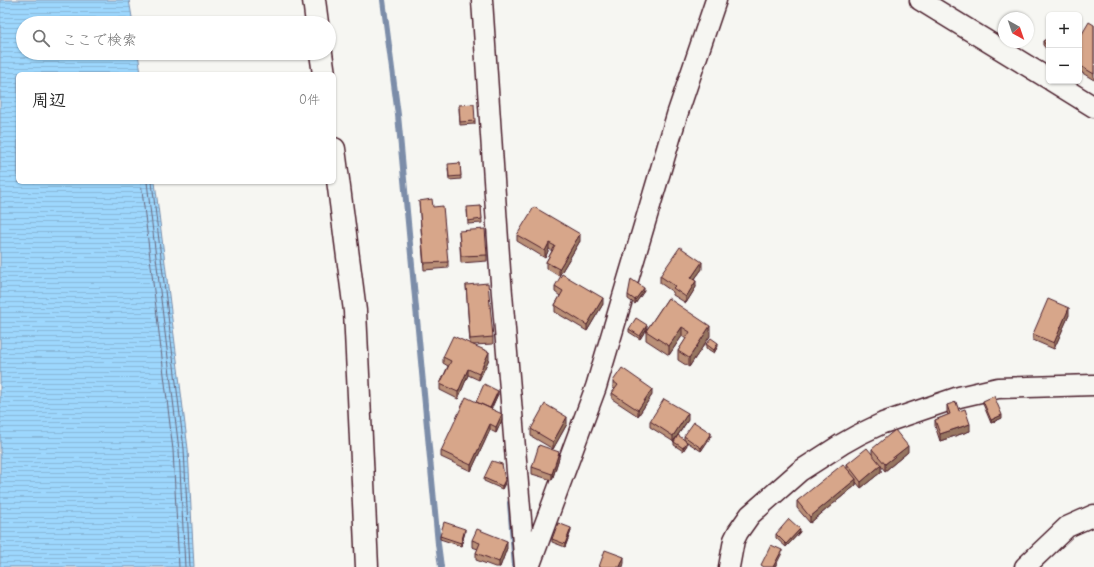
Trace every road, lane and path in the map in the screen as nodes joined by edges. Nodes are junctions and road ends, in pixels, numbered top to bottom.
1 (314, 0) edge
2 (482, 0) edge
3 (716, 0) edge
4 (920, 0) edge
5 (316, 16) edge
6 (322, 60) edge
7 (324, 72) edge
8 (1046, 77) edge
9 (1057, 84) edge
10 (1094, 107) edge
11 (336, 164) edge
12 (1094, 385) edge
13 (1094, 515) edge
14 (367, 567) edge
15 (525, 567) edge
16 (529, 567) edge
17 (728, 567) edge
18 (1025, 567) edge

1 - 5 street
2 - 15 street
3 - 16 street
4 - 8 street
6 - 7 street
9 - 10 street
11 - 14 street
12 - 17 street
13 - 18 street

